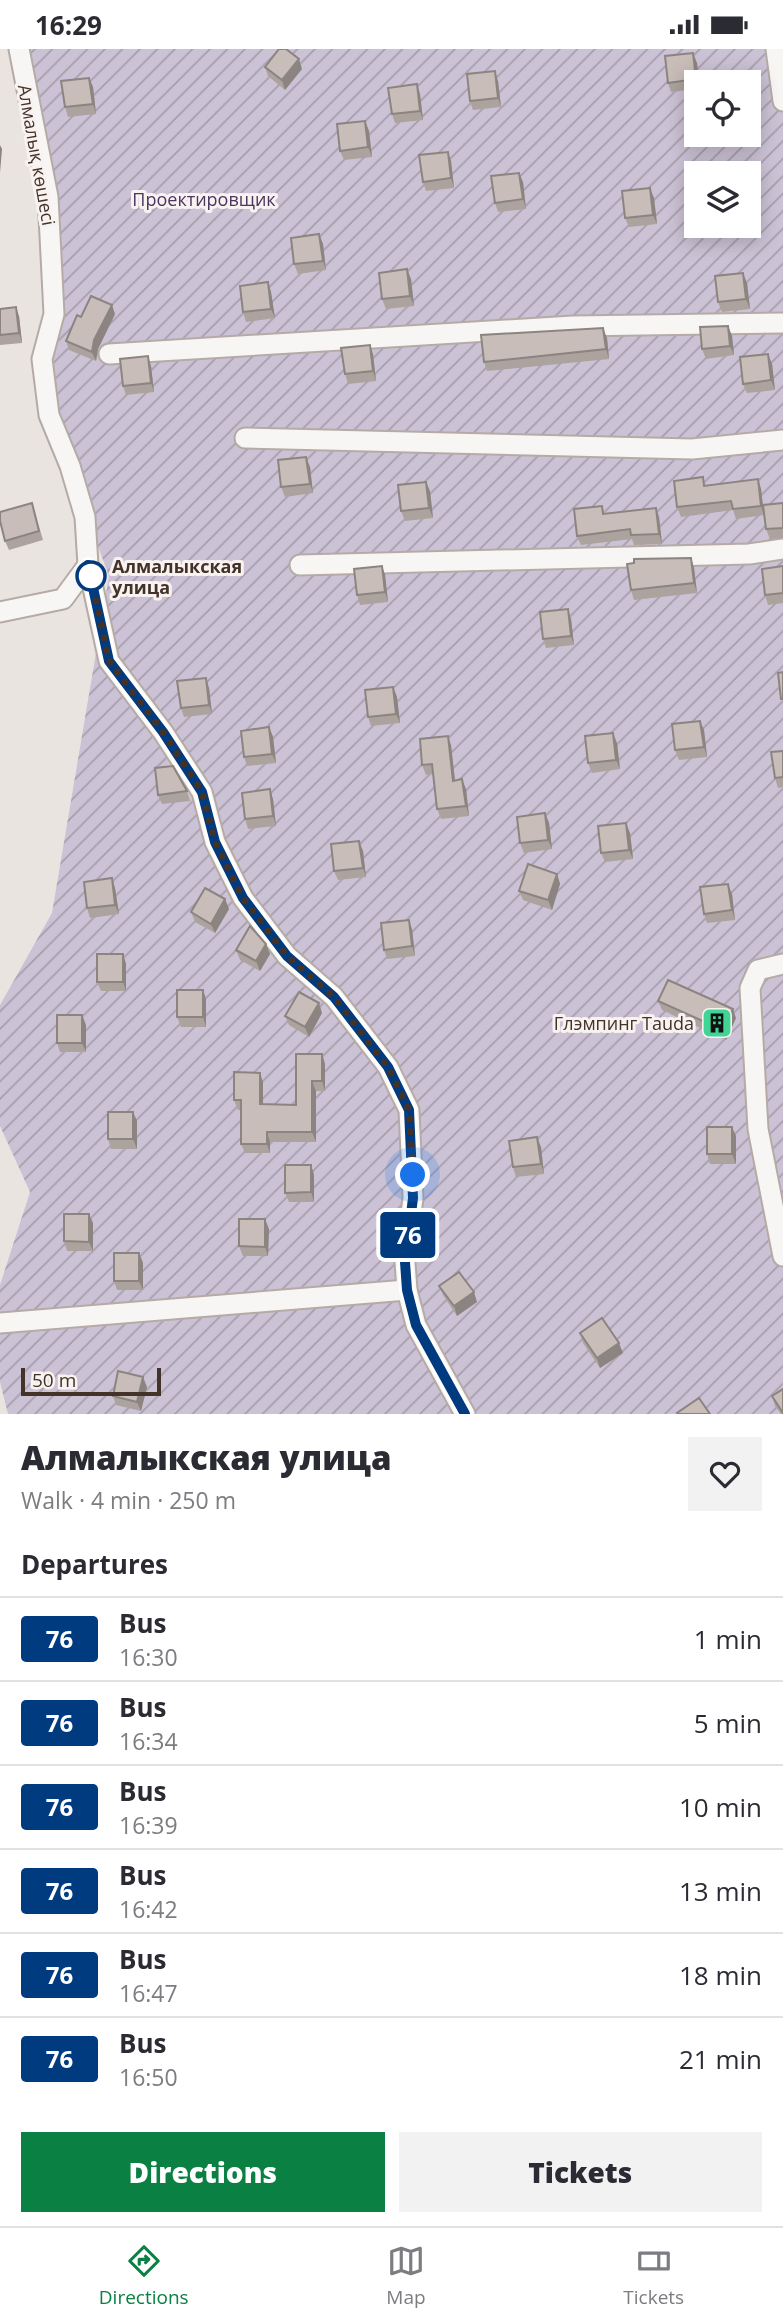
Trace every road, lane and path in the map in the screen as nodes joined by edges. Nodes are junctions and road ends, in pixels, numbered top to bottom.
1 (19, 49) edge
2 (776, 49) edge
3 (783, 101) edge
4 (783, 323) edge
5 (109, 354) dead end
6 (245, 438) dead end
7 (783, 440) edge
8 (783, 549) edge
9 (88, 565) junction
10 (300, 565) dead end
11 (0, 612) edge
12 (783, 964) edge
13 (783, 1256) edge
14 (407, 1290) junction
15 (0, 1323) edge
16 (465, 1414) edge

1 - 9 street, Алмалық көшесі
2 - 3 street
4 - 5 street
6 - 7 street
8 - 10 street
9 - 11 street
9 - 14 street, Алмалық көшесі
12 - 13 street
14 - 15 street
14 - 16 street, Алмалық көшесі

